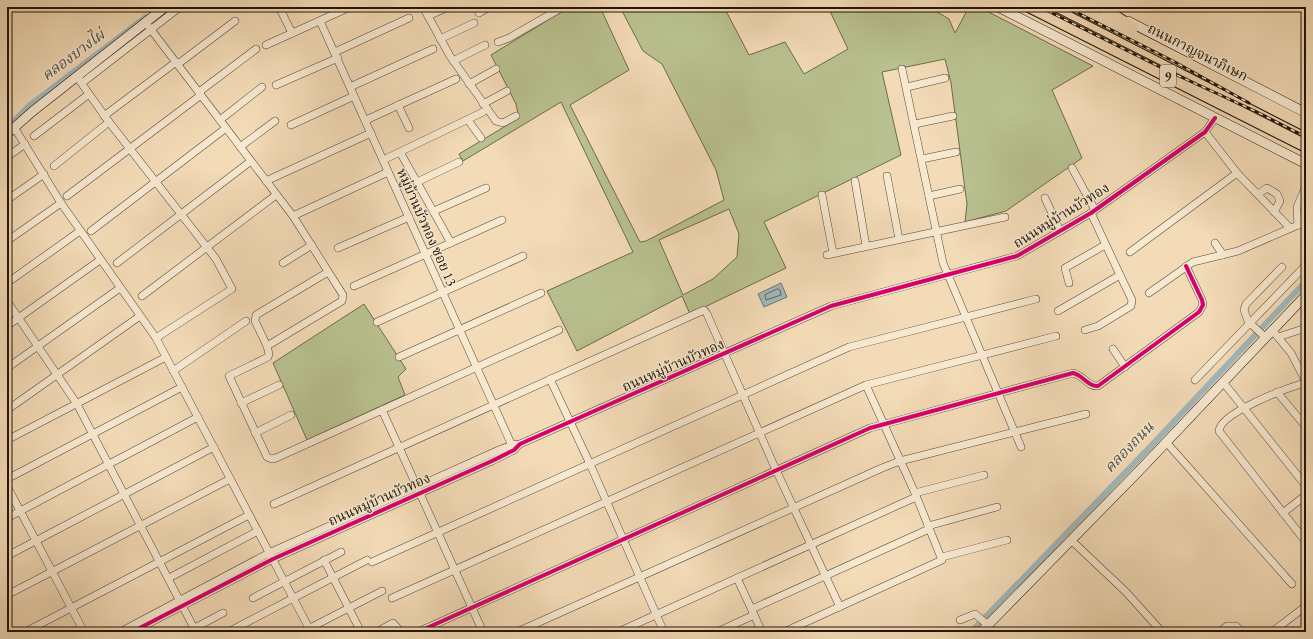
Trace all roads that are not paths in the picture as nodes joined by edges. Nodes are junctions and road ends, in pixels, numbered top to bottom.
1 (165, 7) edge
2 (180, 7) edge
3 (279, 7) edge
4 (350, 7) edge
5 (423, 7) edge
6 (448, 7) edge
7 (489, 7) edge
8 (563, 7) edge
9 (1000, 7) edge
10 (1030, 7) edge
11 (1076, 7) edge
12 (1104, 9) edge
13 (479, 13) dead end
14 (428, 16) junction
15 (409, 18) dead end
16 (235, 21) dead end
17 (320, 21) junction
18 (474, 23) dead end
19 (148, 26) junction
20 (292, 33) junction
21 (440, 39) junction
22 (498, 42) dead end
23 (266, 45) dead end
24 (485, 45) dead end
25 (256, 49) dead end
26 (433, 49) dead end
27 (336, 55) junction
28 (1172, 55) junction
29 (453, 61) junction
30 (177, 63) junction
31 (496, 69) dead end
32 (902, 69) dead end
33 (456, 78) dead end
34 (945, 78) dead end
35 (79, 80) junction
36 (469, 84) junction
37 (276, 86) dead end
38 (262, 87) dead end
39 (350, 87) junction
40 (907, 87) junction
41 (507, 91) dead end
42 (200, 93) junction
43 (89, 94) junction
44 (354, 96) junction
45 (398, 105) junction
46 (483, 108) junction
47 (1306, 113) edge
48 (516, 116) dead end
49 (953, 116) dead end
50 (1215, 118) junction
51 (107, 119) junction
52 (220, 120) junction
53 (366, 120) junction
54 (468, 120) junction
55 (275, 121) dead end
56 (914, 124) junction
57 (291, 125) dead end
58 (1306, 125) edge
59 (14, 127) junction
60 (226, 128) junction
61 (409, 128) dead end
62 (1205, 132) junction
63 (371, 133) junction
64 (7, 134) edge
65 (34, 136) dead end
66 (481, 138) dead end
67 (25, 144) junction
68 (1306, 146) edge
69 (240, 147) junction
70 (130, 148) junction
71 (400, 152) junction
72 (956, 152) dead end
73 (7, 157) edge
74 (383, 160) junction
75 (922, 160) junction
76 (251, 161) junction
77 (459, 162) dead end
78 (1306, 164) edge
79 (54, 166) dead end
80 (1072, 168) dead end
81 (388, 172) junction
82 (1237, 173) junction
83 (44, 174) junction
84 (887, 176) dead end
85 (266, 181) junction
86 (855, 181) dead end
87 (155, 182) junction
88 (417, 182) junction
89 (1306, 186) edge
90 (486, 188) dead end
91 (960, 189) dead end
92 (1258, 194) junction
93 (276, 195) junction
94 (822, 195) dead end
95 (67, 196) dead end
96 (929, 196) junction
97 (1044, 198) dead end
98 (7, 200) edge
99 (61, 203) junction
100 (434, 211) junction
101 (1093, 211) junction
102 (1274, 212) junction
103 (179, 214) junction
104 (293, 216) junction
105 (409, 217) junction
106 (1005, 217) dead end
107 (502, 220) dead end
108 (1306, 224) edge
109 (1298, 225) junction
110 (1290, 228) junction
111 (1060, 231) junction
112 (80, 232) junction
113 (91, 232) dead end
114 (936, 232) junction
115 (899, 239) junction
116 (7, 241) edge
117 (451, 242) junction
118 (1215, 243) dead end
119 (312, 245) junction
120 (1105, 245) junction
121 (866, 246) junction
122 (206, 248) junction
123 (338, 248) dead end
124 (1130, 252) dead end
125 (426, 254) junction
126 (1223, 255) junction
127 (523, 256) dead end
128 (100, 260) junction
129 (283, 262) dead end
130 (117, 263) dead end
131 (1186, 266) junction
132 (1282, 267) dead end
133 (1304, 267) dead end
134 (328, 272) junction
135 (1120, 274) junction
136 (948, 275) junction
137 (7, 283) edge
138 (1069, 283) dead end
139 (354, 286) dead end
140 (120, 288) junction
141 (442, 292) junction
142 (541, 293) dead end
143 (1149, 293) dead end
144 (1306, 294) edge
145 (142, 296) dead end
146 (1036, 299) dead end
147 (7, 301) edge
148 (1058, 311) dead end
149 (140, 316) junction
150 (964, 316) junction
151 (19, 318) junction
152 (246, 321) dead end
153 (377, 322) dead end
154 (1250, 324) junction
155 (7, 326) edge
156 (1306, 328) edge
157 (459, 330) junction
158 (559, 330) dead end
159 (1085, 330) dead end
160 (1275, 334) junction
161 (1056, 336) dead end
162 (1263, 336) junction
163 (156, 338) junction
164 (38, 346) junction
165 (267, 346) junction
166 (1113, 349) dead end
167 (725, 354) junction
168 (981, 356) junction
169 (166, 357) junction
170 (398, 357) dead end
171 (1125, 367) junction
172 (7, 368) edge
173 (476, 368) junction
174 (173, 370) junction
175 (58, 374) junction
176 (550, 380) junction
177 (1195, 380) dead end
178 (1223, 382) junction
179 (1303, 383) edge
180 (866, 385) junction
181 (279, 386) dead end
182 (182, 387) junction
183 (1277, 392) junction
184 (743, 394) junction
185 (999, 394) junction
186 (241, 403) junction
187 (77, 404) junction
188 (494, 405) junction
189 (1245, 407) junction
190 (7, 410) edge
191 (382, 410) junction
192 (1086, 414) dead end
193 (291, 415) dead end
194 (198, 417) junction
195 (571, 423) junction
196 (882, 424) junction
197 (1306, 427) edge
198 (759, 432) junction
199 (1014, 432) junction
200 (255, 433) junction
201 (92, 434) junction
202 (7, 440) edge
203 (1166, 442) junction
204 (214, 447) junction
205 (399, 447) junction
206 (513, 447) junction
207 (1021, 447) dead end
208 (900, 461) junction
209 (109, 464) junction
210 (590, 464) junction
211 (776, 470) junction
212 (984, 475) dead end
213 (7, 479) edge
214 (230, 479) junction
215 (7, 486) edge
216 (1306, 486) edge
217 (418, 490) junction
218 (125, 495) junction
219 (915, 495) junction
220 (1306, 495) edge
221 (606, 502) junction
222 (274, 504) dead end
223 (795, 507) junction
224 (997, 507) dead end
225 (20, 511) junction
226 (1283, 512) junction
227 (249, 515) junction
228 (7, 518) edge
229 (141, 525) junction
230 (928, 527) junction
231 (258, 531) junction
232 (438, 532) junction
233 (622, 540) junction
234 (1007, 540) dead end
235 (1072, 540) junction
236 (36, 541) junction
237 (1306, 542) edge
238 (811, 545) junction
239 (341, 552) dead end
240 (7, 556) edge
241 (271, 556) junction
242 (942, 557) junction
243 (324, 560) junction
244 (160, 561) junction
245 (454, 569) junction
246 (52, 572) junction
247 (825, 576) junction
248 (640, 577) junction
249 (169, 578) junction
250 (333, 578) junction
251 (737, 578) junction
252 (284, 581) junction
253 (1292, 584) dead end
254 (382, 591) dead end
255 (7, 595) edge
256 (253, 598) dead end
257 (293, 598) junction
258 (392, 598) dead end
259 (182, 603) junction
260 (1306, 606) edge
261 (471, 607) junction
262 (840, 607) junction
263 (71, 608) junction
264 (349, 608) junction
265 (753, 612) junction
266 (223, 614) dead end
267 (656, 615) junction
268 (960, 620) dead end
269 (984, 628) edge
270 (195, 630) edge
271 (307, 631) edge
272 (25, 632) edge
273 (84, 632) edge
274 (120, 632) edge
275 (132, 632) edge
276 (187, 632) edge
277 (228, 632) edge
278 (361, 632) edge
279 (376, 632) edge
280 (400, 632) edge
281 (418, 632) edge
282 (483, 632) edge
283 (517, 632) edge
284 (618, 632) edge
285 (664, 632) edge
286 (717, 632) edge
287 (762, 632) edge
288 (784, 632) edge
289 (1162, 632) edge
290 (1219, 632) edge
291 (1242, 632) edge
292 (1272, 632) edge

1 - 19 street
2 - 19 street
3 - 20 street
4 - 17 street
5 - 14 street
6 - 14 street
7 - 13 street
8 - 22 street
9 - 50 street
10 - 68 highway, 9
11 - 28 highway, ถนนกาญจนาภิเษก / 9
12 - 28 highway
12 - 47 street
14 - 21 street
15 - 27 street
16 - 30 street
17 - 20 street
17 - 27 street, หมู่บ้านบัวทอง ซอย 13
18 - 21 street
19 - 30 street
19 - 35 street
20 - 23 street
21 - 29 street
24 - 29 street
25 - 42 street
26 - 39 street
27 - 37 street
27 - 39 street, หมู่บ้านบัวทอง ซอย 13
28 - 58 highway, ถนนกาญจนาภิเษก / 9
29 - 36 street
30 - 42 street
30 - 51 street
31 - 36 street
32 - 40 street
33 - 45 street
34 - 40 street
35 - 43 street
35 - 59 street
36 - 46 street
38 - 52 street
39 - 44 street, หมู่บ้านบัวทอง ซอย 13
40 - 56 street
41 - 46 street
42 - 52 street
42 - 70 street
43 - 51 street
43 - 65 street
44 - 53 street, หมู่บ้านบัวทอง ซอย 13
44 - 57 street
45 - 53 street
45 - 61 street
46 - 48 street
46 - 54 street
49 - 56 street
50 - 62 street, ถนนหมู่บ้านบัวทอง
50 - 78 street
51 - 70 street
51 - 79 street
52 - 60 street
53 - 63 street, หมู่บ้านบัวทอง ซอย 13
54 - 66 street
54 - 71 street
55 - 69 street
56 - 75 street
59 - 64 street
59 - 67 street
60 - 69 street
60 - 87 street
62 - 82 street
62 - 101 street, ถนนหมู่บ้านบัวทอง
63 - 74 street, หมู่บ้านบัวทอง ซอย 13
63 - 85 street
67 - 73 street
67 - 83 street
69 - 76 street
70 - 87 street
70 - 95 street
71 - 74 street
71 - 88 street
72 - 75 street
74 - 81 street, หมู่บ้านบัวทอง ซอย 13
75 - 96 street
76 - 85 street
76 - 103 street
77 - 88 street
80 - 101 street
81 - 104 street
81 - 105 street, หมู่บ้านบัวทอง ซอย 13
82 - 92 street
82 - 124 street
83 - 98 street
83 - 99 street
84 - 115 street
85 - 93 street
86 - 121 street
87 - 103 street
87 - 113 street
88 - 100 street
89 - 109 street
90 - 100 street
91 - 96 street
92 - 102 street
92 - 102 street
93 - 104 street
93 - 122 street
94 - 121 street
96 - 114 street
97 - 111 street
99 - 112 street
99 - 116 street
100 - 117 street
101 - 111 street, ถนนหมู่บ้านบัวทอง
101 - 120 street
102 - 110 street
103 - 122 street
103 - 130 street
104 - 119 street
105 - 123 street
105 - 125 street, หมู่บ้านบัวทอง ซอย 13
106 - 114 street
107 - 117 street
108 - 109 street
109 - 110 street
110 - 126 street
111 - 136 street, ถนนหมู่บ้านบัวทอง
112 - 128 street
112 - 137 street
114 - 115 street
114 - 136 street
115 - 121 street
117 - 125 street
118 - 126 street
119 - 129 street
119 - 134 street
120 - 135 street
120 - 138 street
122 - 145 street
122 - 163 street
125 - 139 street
125 - 141 street, หมู่บ้านบัวทอง ซอย 13
126 - 131 street
127 - 141 street
128 - 140 street
128 - 151 street
131 - 143 street
131 - 171 street
132 - 154 street
133 - 154 street
134 - 165 street
134 - 165 street
135 - 148 street
135 - 159 street
136 - 150 street
136 - 167 street, ถนนหมู่บ้านบัวทอง
140 - 149 street
140 - 164 street
141 - 153 street
141 - 157 street, หมู่บ้านบัวทอง ซอย 13
142 - 157 street
144 - 160 street
146 - 150 street
147 - 151 street
149 - 163 street
149 - 175 street
150 - 168 street
150 - 184 street
151 - 155 street
151 - 164 street
152 - 174 street
154 - 162 street
154 - 177 street
156 - 160 street
157 - 170 street
157 - 173 street, หมู่บ้านบัวทอง ซอย 13
158 - 173 street
160 - 162 street
160 - 179 street
161 - 168 street
162 - 178 street
163 - 169 street
164 - 172 street
164 - 175 street
165 - 186 street
166 - 171 street
167 - 176 street
167 - 184 street
167 - 195 street, ถนนหมู่บ้านบัวทอง
168 - 180 street
168 - 185 street
169 - 174 street
169 - 187 street
171 - 185 street
173 - 188 street, หมู่บ้านบัวทอง ซอย 13
173 - 191 street
174 - 182 street
175 - 187 street
175 - 190 street
176 - 188 street
176 - 195 street
178 - 189 street
178 - 203 street
179 - 183 street
180 - 196 street
180 - 198 street
181 - 186 street
182 - 194 street
182 - 201 street
183 - 189 street
183 - 197 street
184 - 198 street
184 - 210 street
185 - 196 street
185 - 199 street
186 - 200 street
187 - 201 street
187 - 202 street
188 - 205 street
188 - 206 street, หมู่บ้านบัวทอง ซอย 13
189 - 216 street
189 - 226 street
191 - 200 street
191 - 205 street
192 - 199 street
193 - 200 street
194 - 204 street
194 - 209 street
195 - 206 street, ถนนหมู่บ้านบัวทอง
195 - 210 street
196 - 208 street
196 - 211 street
198 - 211 street
198 - 221 street
199 - 207 street
199 - 208 street
201 - 209 street
201 - 213 street
203 - 235 street
203 - 253 street
204 - 214 street
204 - 218 street
205 - 217 street
205 - 222 street
206 - 217 street, ถนนหมู่บ้านบัวทอง
208 - 219 street
208 - 223 street
209 - 218 street
209 - 225 street
210 - 221 street
210 - 232 street
211 - 223 street
211 - 233 street
212 - 219 street
214 - 227 street
214 - 229 street
215 - 225 street
217 - 232 street
217 - 241 street, ถนนหมู่บ้านบัวทอง
218 - 229 street
218 - 236 street
219 - 230 street
219 - 238 street
220 - 226 street
221 - 233 street
221 - 245 street
223 - 238 street
223 - 248 street
224 - 230 street
225 - 228 street
225 - 236 street
226 - 237 street
227 - 231 street
227 - 244 street
229 - 244 street
229 - 246 street
230 - 242 street
230 - 247 street
231 - 241 street
231 - 249 street
232 - 245 street
232 - 250 street
233 - 248 street
233 - 261 street
234 - 242 street
235 - 269 street
235 - 289 street
236 - 240 street
236 - 246 street
238 - 247 street
238 - 251 street
239 - 243 street
241 - 252 street
241 - 259 street, ถนนหมู่บ้านบัวทอง
242 - 262 street
243 - 250 street
243 - 252 street
244 - 249 street
244 - 263 street
245 - 258 street
245 - 261 street
246 - 255 street
246 - 263 street
247 - 262 street
247 - 265 street
248 - 267 street
248 - 283 street
249 - 259 street
250 - 257 street
250 - 264 street
251 - 265 street
251 - 267 street
252 - 256 street
252 - 257 street
254 - 264 street
257 - 271 street
257 - 277 street
259 - 270 street
259 - 274 street, ถนนหมู่บ้านบัวทอง
259 - 275 street, ถนนหมู่บ้านบัวทอง
260 - 292 street
261 - 281 street
261 - 282 street
262 - 288 street
263 - 272 street
263 - 273 street
264 - 271 street
264 - 278 street
265 - 286 street
265 - 287 street
266 - 270 street
267 - 284 street
267 - 285 street
268 - 269 street
270 - 276 street
279 - 280 street
290 - 291 street

